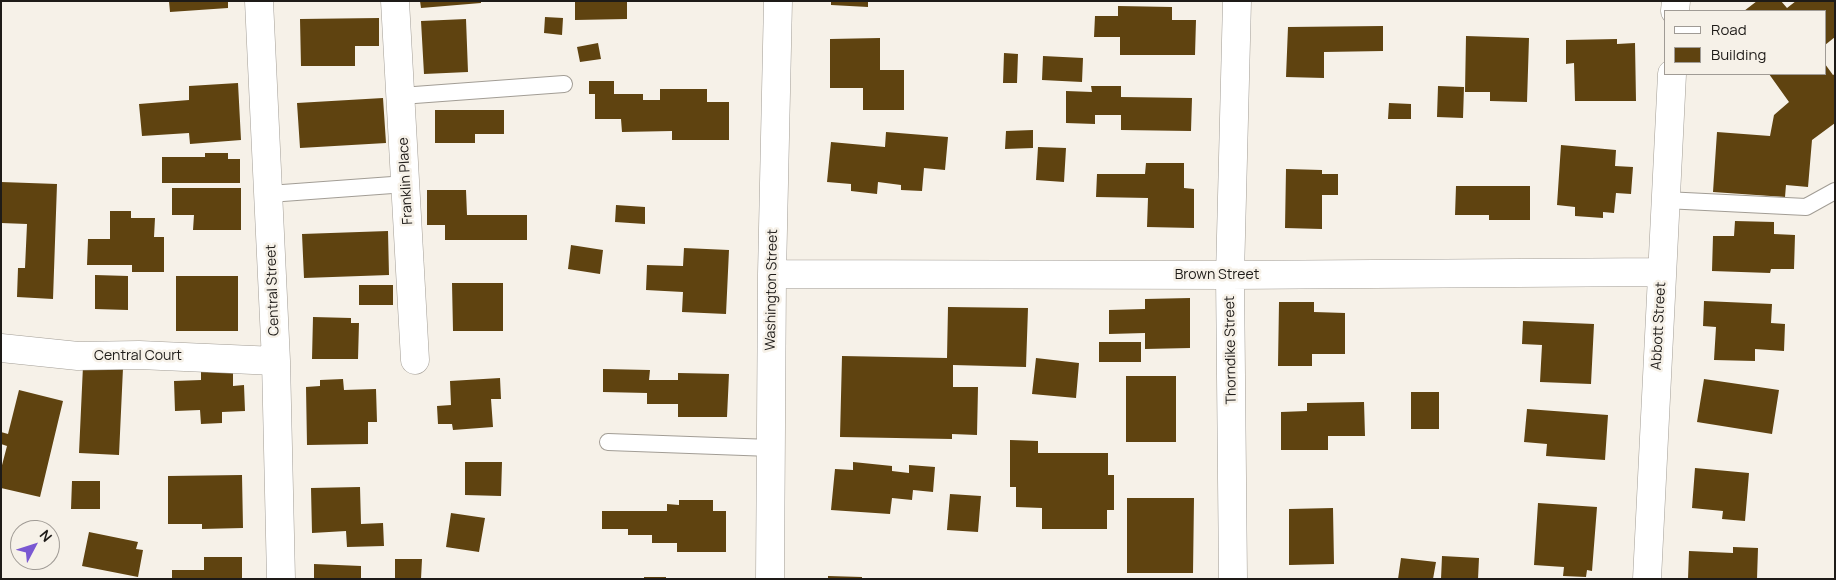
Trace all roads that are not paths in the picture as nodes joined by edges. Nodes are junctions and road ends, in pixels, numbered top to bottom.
1 (259, 1) edge
2 (395, 1) edge
3 (778, 1) edge
4 (1237, 1) edge
5 (1672, 75) edge
6 (564, 84) dead end
7 (401, 96) junction
8 (406, 184) junction
9 (1835, 191) edge
10 (269, 194) junction
11 (1665, 200) junction
12 (1661, 272) junction
13 (772, 274) junction
14 (1230, 275) junction
15 (1, 348) edge
16 (276, 360) junction
17 (415, 360) dead end
18 (608, 442) dead end
19 (771, 448) junction
20 (281, 579) edge
21 (770, 579) edge
22 (1233, 579) edge
23 (1646, 579) edge

1 - 10 street, Central Street
2 - 7 street, Franklin Place
3 - 13 street, Washington Street
4 - 14 street, Thorndike Street
5 - 11 street, Abbott Street
6 - 7 lane
7 - 8 street, Franklin Place
8 - 10 lane
8 - 17 street, Franklin Place
9 - 11 lane
10 - 16 street, Central Street
11 - 12 street, Abbott Street
12 - 14 street, Brown Street
12 - 23 street, Abbott Street
13 - 14 street, Brown Street
13 - 19 street, Washington Street
14 - 22 street, Thorndike Street
15 - 16 street, Central Court
16 - 20 street, Central Street
18 - 19 lane
19 - 21 street, Washington Street

